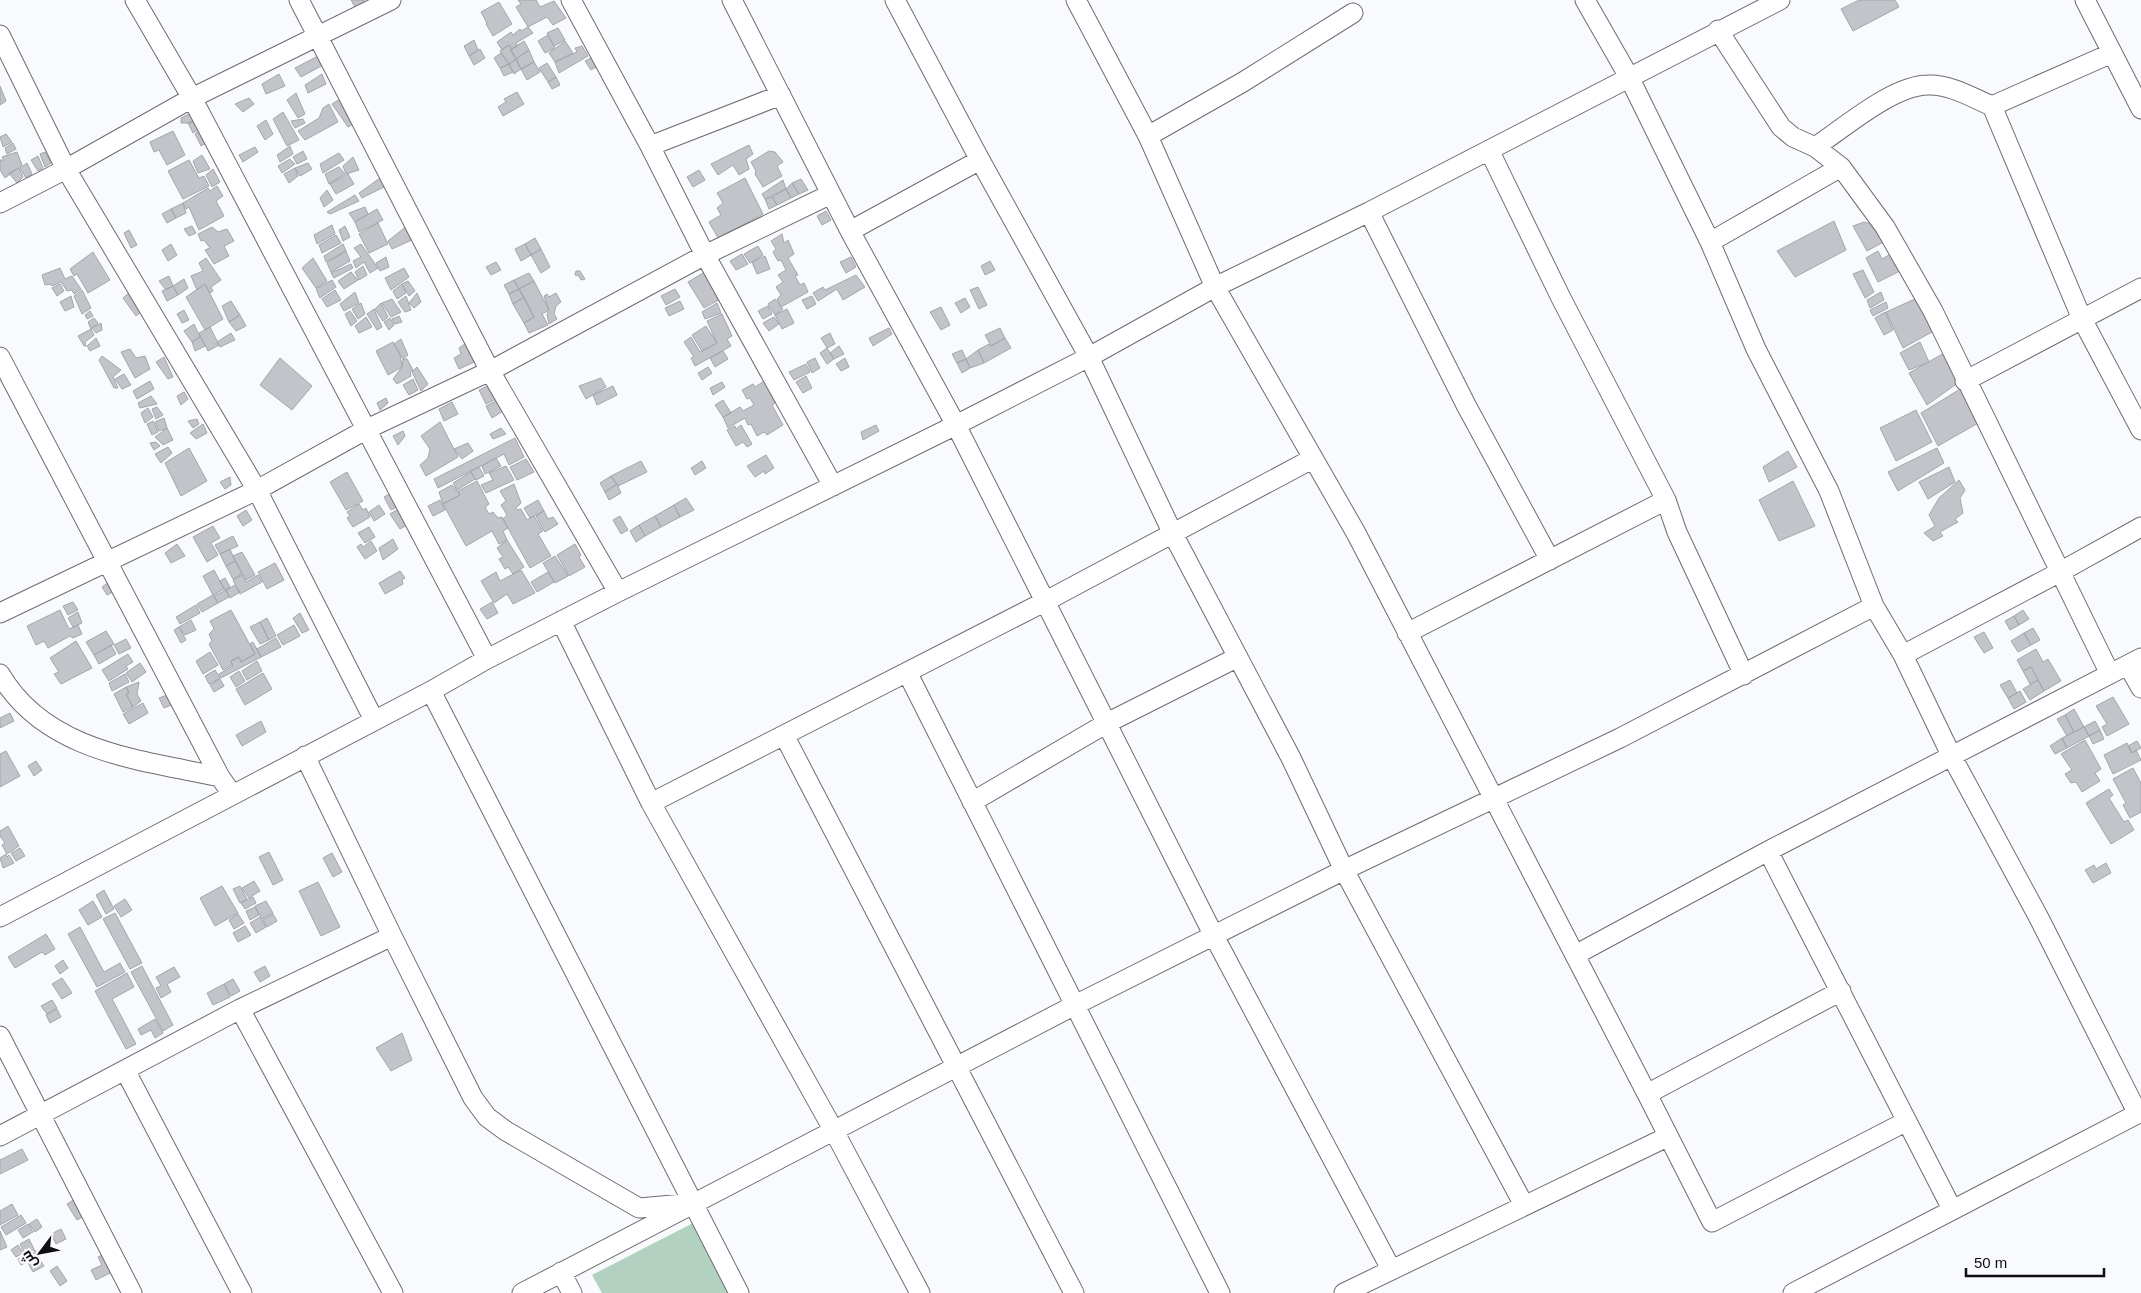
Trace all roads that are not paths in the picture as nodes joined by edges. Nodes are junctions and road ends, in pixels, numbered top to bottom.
1 (134, 0) edge
2 (299, 0) edge
3 (391, 0) edge
4 (571, 0) edge
5 (732, 0) edge
6 (896, 0) edge
7 (1076, 0) edge
8 (1586, 0) edge
9 (1780, 0) edge
10 (2085, 0) edge
11 (1353, 13) dead end
12 (1718, 30) junction
13 (0, 35) edge
14 (318, 37) junction
15 (2112, 53) junction
16 (1628, 77) junction
17 (781, 95) junction
18 (192, 98) junction
19 (1992, 106) junction
20 (2141, 109) edge
21 (1148, 136) junction
22 (650, 146) junction
23 (1816, 147) junction
24 (1489, 150) junction
25 (980, 160) junction
26 (1841, 167) junction
27 (66, 169) junction
28 (831, 194) junction
29 (0, 203) edge
30 (1369, 212) junction
31 (850, 231) junction
32 (1710, 242) junction
33 (705, 254) junction
34 (1215, 288) junction
35 (2141, 288) edge
36 (2082, 319) junction
37 (0, 357) edge
38 (1089, 357) junction
39 (490, 371) junction
40 (1966, 381) junction
41 (956, 425) junction
42 (367, 429) junction
43 (2141, 430) edge
44 (1312, 459) junction
45 (833, 486) junction
46 (257, 490) junction
47 (1666, 500) junction
48 (2141, 526) edge
49 (1173, 534) junction
50 (1550, 560) junction
51 (108, 562) junction
52 (2060, 572) junction
53 (618, 592) junction
54 (1046, 601) junction
55 (1874, 606) junction
56 (0, 613) edge
57 (561, 621) junction
58 (1407, 633) junction
59 (1903, 655) junction
60 (1238, 657) junction
61 (487, 659) junction
62 (2135, 662) edge
63 (907, 672) junction
64 (0, 674) edge
65 (2110, 674) junction
66 (1744, 675) junction
67 (2141, 688) edge
68 (431, 691) junction
69 (374, 720) junction
70 (1107, 723) junction
71 (784, 735) junction
72 (305, 756) junction
73 (1950, 756) junction
74 (220, 777) junction
75 (232, 794) junction
76 (1495, 799) junction
77 (972, 802) junction
78 (652, 803) junction
79 (1768, 851) junction
80 (1344, 870) junction
81 (0, 917) edge
82 (392, 936) junction
83 (1214, 936) junction
84 (1575, 955) junction
85 (1841, 991) junction
86 (1075, 1005) junction
87 (240, 1009) junction
88 (0, 1036) edge
89 (956, 1066) junction
90 (125, 1070) junction
91 (1647, 1094) junction
92 (2139, 1113) edge
93 (39, 1115) junction
94 (1907, 1121) junction
95 (834, 1131) junction
96 (0, 1136) edge
97 (1667, 1137) junction
98 (693, 1203) junction
99 (1524, 1204) junction
100 (1952, 1209) junction
101 (1391, 1269) junction
102 (561, 1272) junction
103 (132, 1293) edge
104 (242, 1293) edge
105 (393, 1293) edge
106 (522, 1293) edge
107 (572, 1293) edge
108 (739, 1293) edge
109 (920, 1293) edge
110 (1074, 1293) edge
111 (1220, 1293) edge
112 (1344, 1293) edge
113 (1793, 1293) edge

1 - 18 street
2 - 14 street
3 - 14 street
4 - 22 street
5 - 17 street
6 - 25 street
7 - 21 street
8 - 16 street
9 - 12 street
10 - 15 street
11 - 21 street
12 - 16 street
12 - 23 street
13 - 27 street
14 - 18 street
14 - 39 street
15 - 19 street
15 - 20 street
16 - 24 street
16 - 32 street
17 - 22 street
17 - 28 street
18 - 27 street
18 - 42 street
19 - 23 street
19 - 36 street
21 - 34 street
22 - 33 street
23 - 26 street
24 - 30 street
24 - 47 street
25 - 31 street
25 - 38 street
26 - 32 street
26 - 40 street
27 - 29 street
27 - 46 street
28 - 31 street
28 - 33 street
30 - 34 street
30 - 50 street
31 - 41 street
32 - 55 street
33 - 39 street
33 - 45 street
34 - 38 street
34 - 44 street
35 - 36 street
36 - 40 street
36 - 43 street
37 - 51 street
38 - 41 street
38 - 49 street
39 - 42 street
39 - 53 street
40 - 52 street
41 - 45 street
41 - 54 street
42 - 46 street
42 - 61 street
44 - 49 street
44 - 58 street
45 - 53 street
46 - 51 street
46 - 69 street
47 - 50 street
47 - 66 street
48 - 52 street
49 - 54 street
49 - 60 street
50 - 58 street
51 - 56 street
51 - 74 street
52 - 59 street
52 - 65 street
53 - 57 street
54 - 63 street
54 - 70 street
55 - 59 street
55 - 66 street
57 - 61 street
57 - 78 street
58 - 76 street
59 - 73 street
60 - 70 street
60 - 80 street
61 - 68 street
62 - 65 street
62 - 67 street
63 - 71 street
63 - 77 street
64 - 74 street
65 - 73 street
66 - 76 street
68 - 69 street
68 - 98 street
69 - 72 street
70 - 77 street
70 - 83 street
71 - 78 street
71 - 89 street
72 - 75 street
72 - 82 street
73 - 79 street
73 - 92 street
74 - 75 street
75 - 81 street
76 - 80 street
76 - 84 street
77 - 86 street
78 - 95 street
79 - 84 street
79 - 85 street
80 - 83 street
80 - 99 street
82 - 87 street
82 - 98 street
83 - 86 street
83 - 101 street
84 - 91 street
85 - 91 street
85 - 94 street
86 - 89 street
86 - 111 street
87 - 90 street
87 - 105 street
88 - 93 street
89 - 95 street
89 - 110 street
90 - 93 street
90 - 104 street
91 - 97 street
92 - 100 street
93 - 96 street
93 - 103 street
94 - 97 street
94 - 100 street
95 - 98 street
95 - 109 street
97 - 99 street
98 - 102 street
98 - 108 street
99 - 101 street
100 - 113 street
101 - 112 street
102 - 106 street
102 - 107 street

